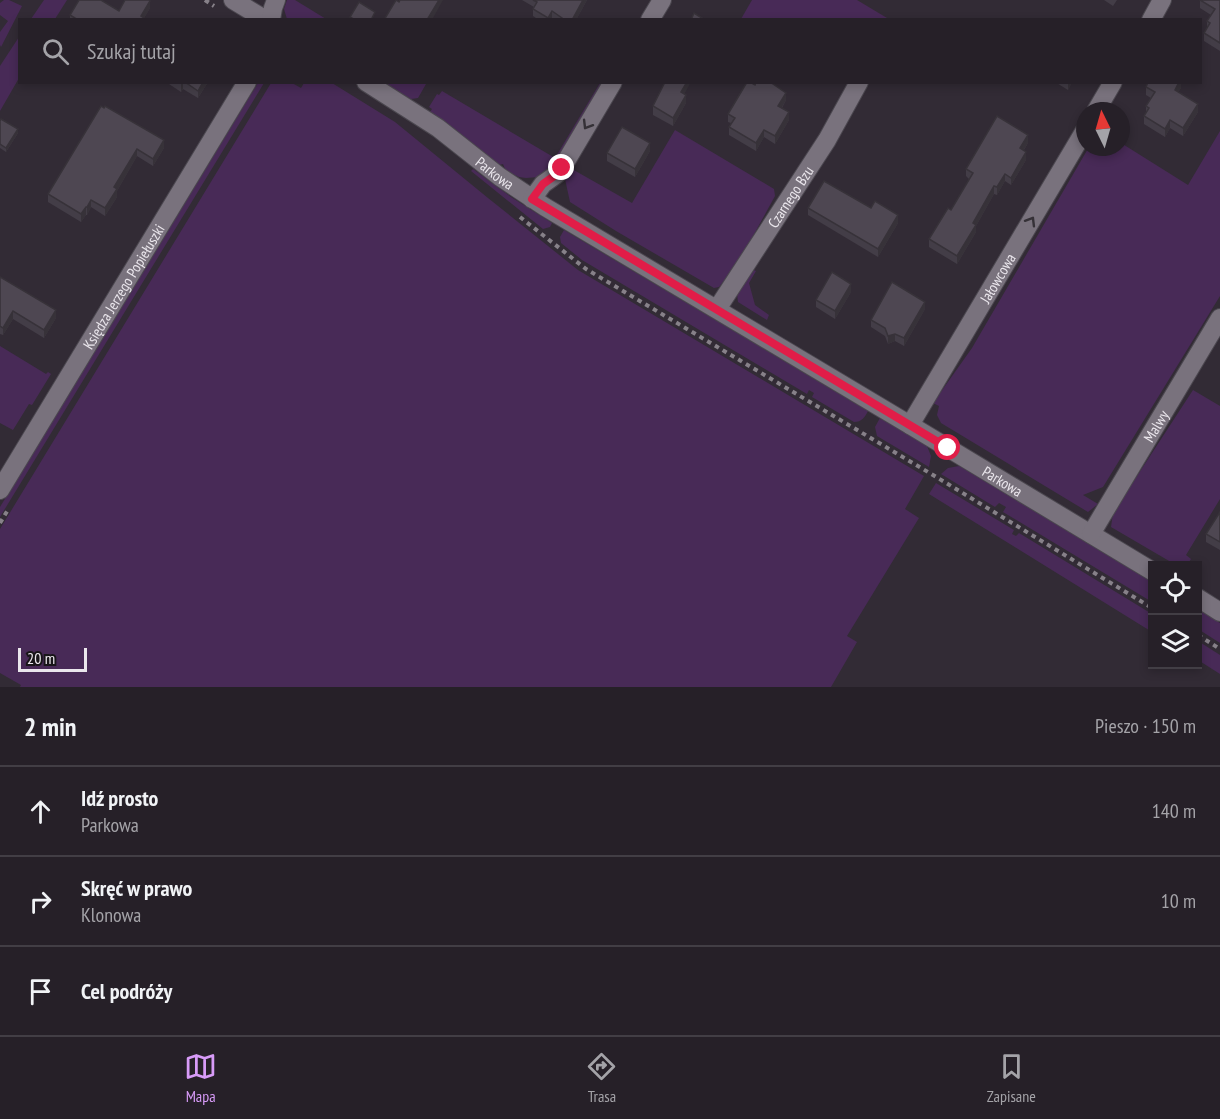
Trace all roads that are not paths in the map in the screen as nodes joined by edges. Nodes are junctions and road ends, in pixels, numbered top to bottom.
1 (233, 0) edge
2 (276, 0) edge
3 (662, 0) edge
4 (1162, 0) edge
5 (263, 18) edge
6 (271, 18) edge
7 (651, 18) edge
8 (1151, 18) edge
9 (246, 84) edge
10 (369, 84) edge
11 (611, 84) edge
12 (858, 84) edge
13 (1112, 84) edge
14 (1101, 102) edge
15 (1076, 145) edge
16 (532, 199) junction
17 (717, 309) junction
18 (1220, 318) edge
19 (910, 425) junction
20 (0, 490) edge
21 (1091, 534) junction
22 (1148, 569) edge
23 (1202, 601) edge
24 (1220, 612) edge

1 - 5 street
2 - 6 street
3 - 7 street
4 - 8 street
9 - 20 street, Księdza Jerzego Popiełuszki
10 - 16 street, Parkowa
11 -> 16 street
12 - 17 street, Czarnego Bzu
13 - 14 street
19 -> 15 street, Jałowcowa
16 - 17 street, Parkowa
17 - 19 street, Parkowa
18 - 21 street, Malwy
19 - 21 street, Parkowa
21 - 22 street, Parkowa
23 - 24 street

